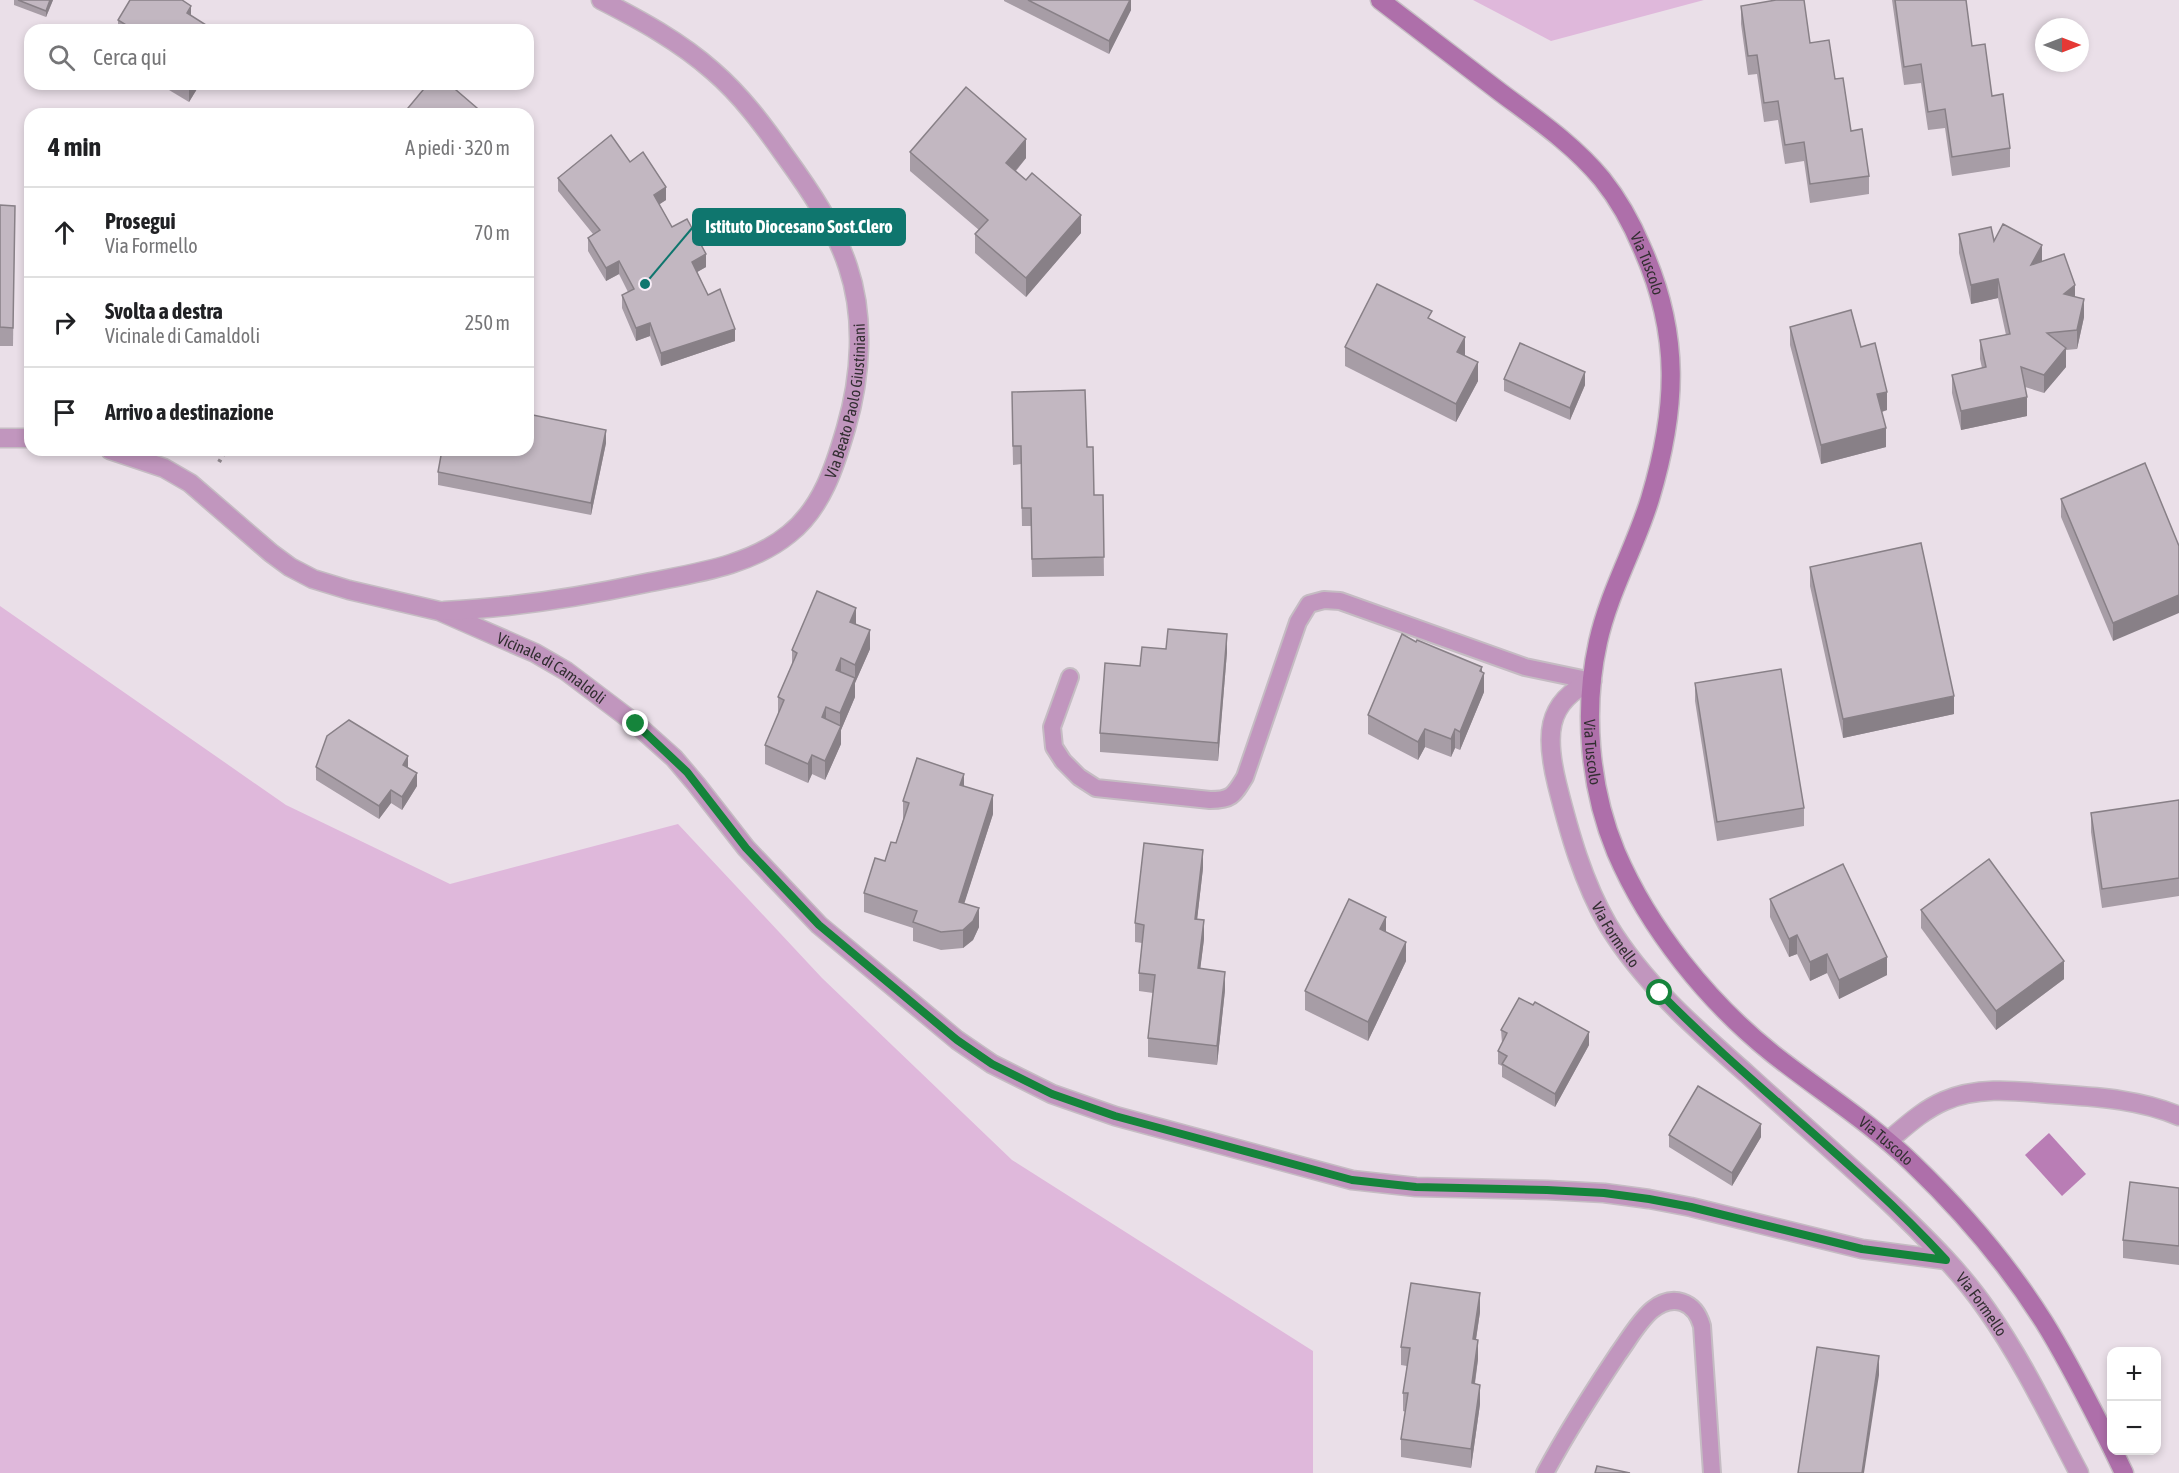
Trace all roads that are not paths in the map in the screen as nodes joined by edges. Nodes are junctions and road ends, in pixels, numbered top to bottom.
1 (601, 0) edge
2 (1380, 0) edge
3 (0, 438) edge
4 (24, 438) edge
5 (129, 456) edge
6 (439, 611) junction
7 (1070, 677) dead end
8 (1592, 681) junction
9 (2179, 1116) edge
10 (1888, 1141) junction
11 (1946, 1260) junction
12 (2107, 1439) edge
13 (2115, 1455) edge
14 (1545, 1473) edge
15 (1712, 1473) edge
16 (2079, 1473) edge
17 (2124, 1473) edge

1 - 6 street, Via Beato Paolo Giustiniani
2 - 8 street, Via Tuscolo
3 - 4 street
5 - 6 street, Vicinale di Camaldoli
6 - 11 street, Vicinale di Camaldoli
7 - 8 lane
8 - 10 street, Via Tuscolo
8 - 11 street, Via Formello
9 - 10 street
10 - 12 street, Via Tuscolo
11 - 16 street, Via Formello
13 - 17 street, Via Tuscolo
14 - 15 lane

